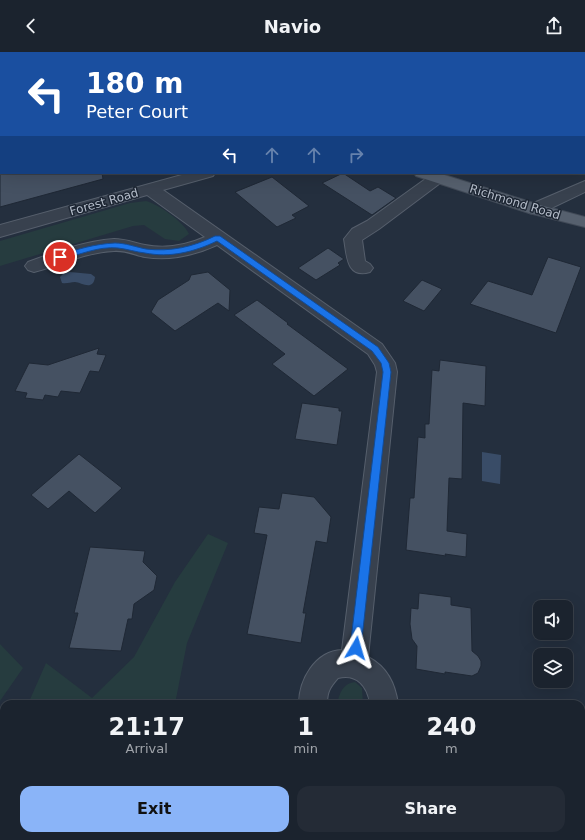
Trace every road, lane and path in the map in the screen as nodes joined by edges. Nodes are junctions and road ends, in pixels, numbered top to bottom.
1 (203, 174) edge
2 (429, 175) edge
3 (585, 186) edge
4 (150, 189) junction
5 (535, 209) junction
6 (585, 222) edge
7 (0, 231) edge
8 (217, 238) junction
9 (34, 266) dead end
10 (364, 268) dead end
11 (354, 664) junction
12 (313, 700) edge
13 (383, 700) edge

1 - 4 street, Forest Road
2 - 5 main road, Richmond Road
2 - 10 street
3 - 5 street
4 - 7 street, Forest Road
4 - 8 street
5 - 6 main road, Richmond Road
8 - 9 street
8 - 11 street
11 - 12 street
11 - 13 street

